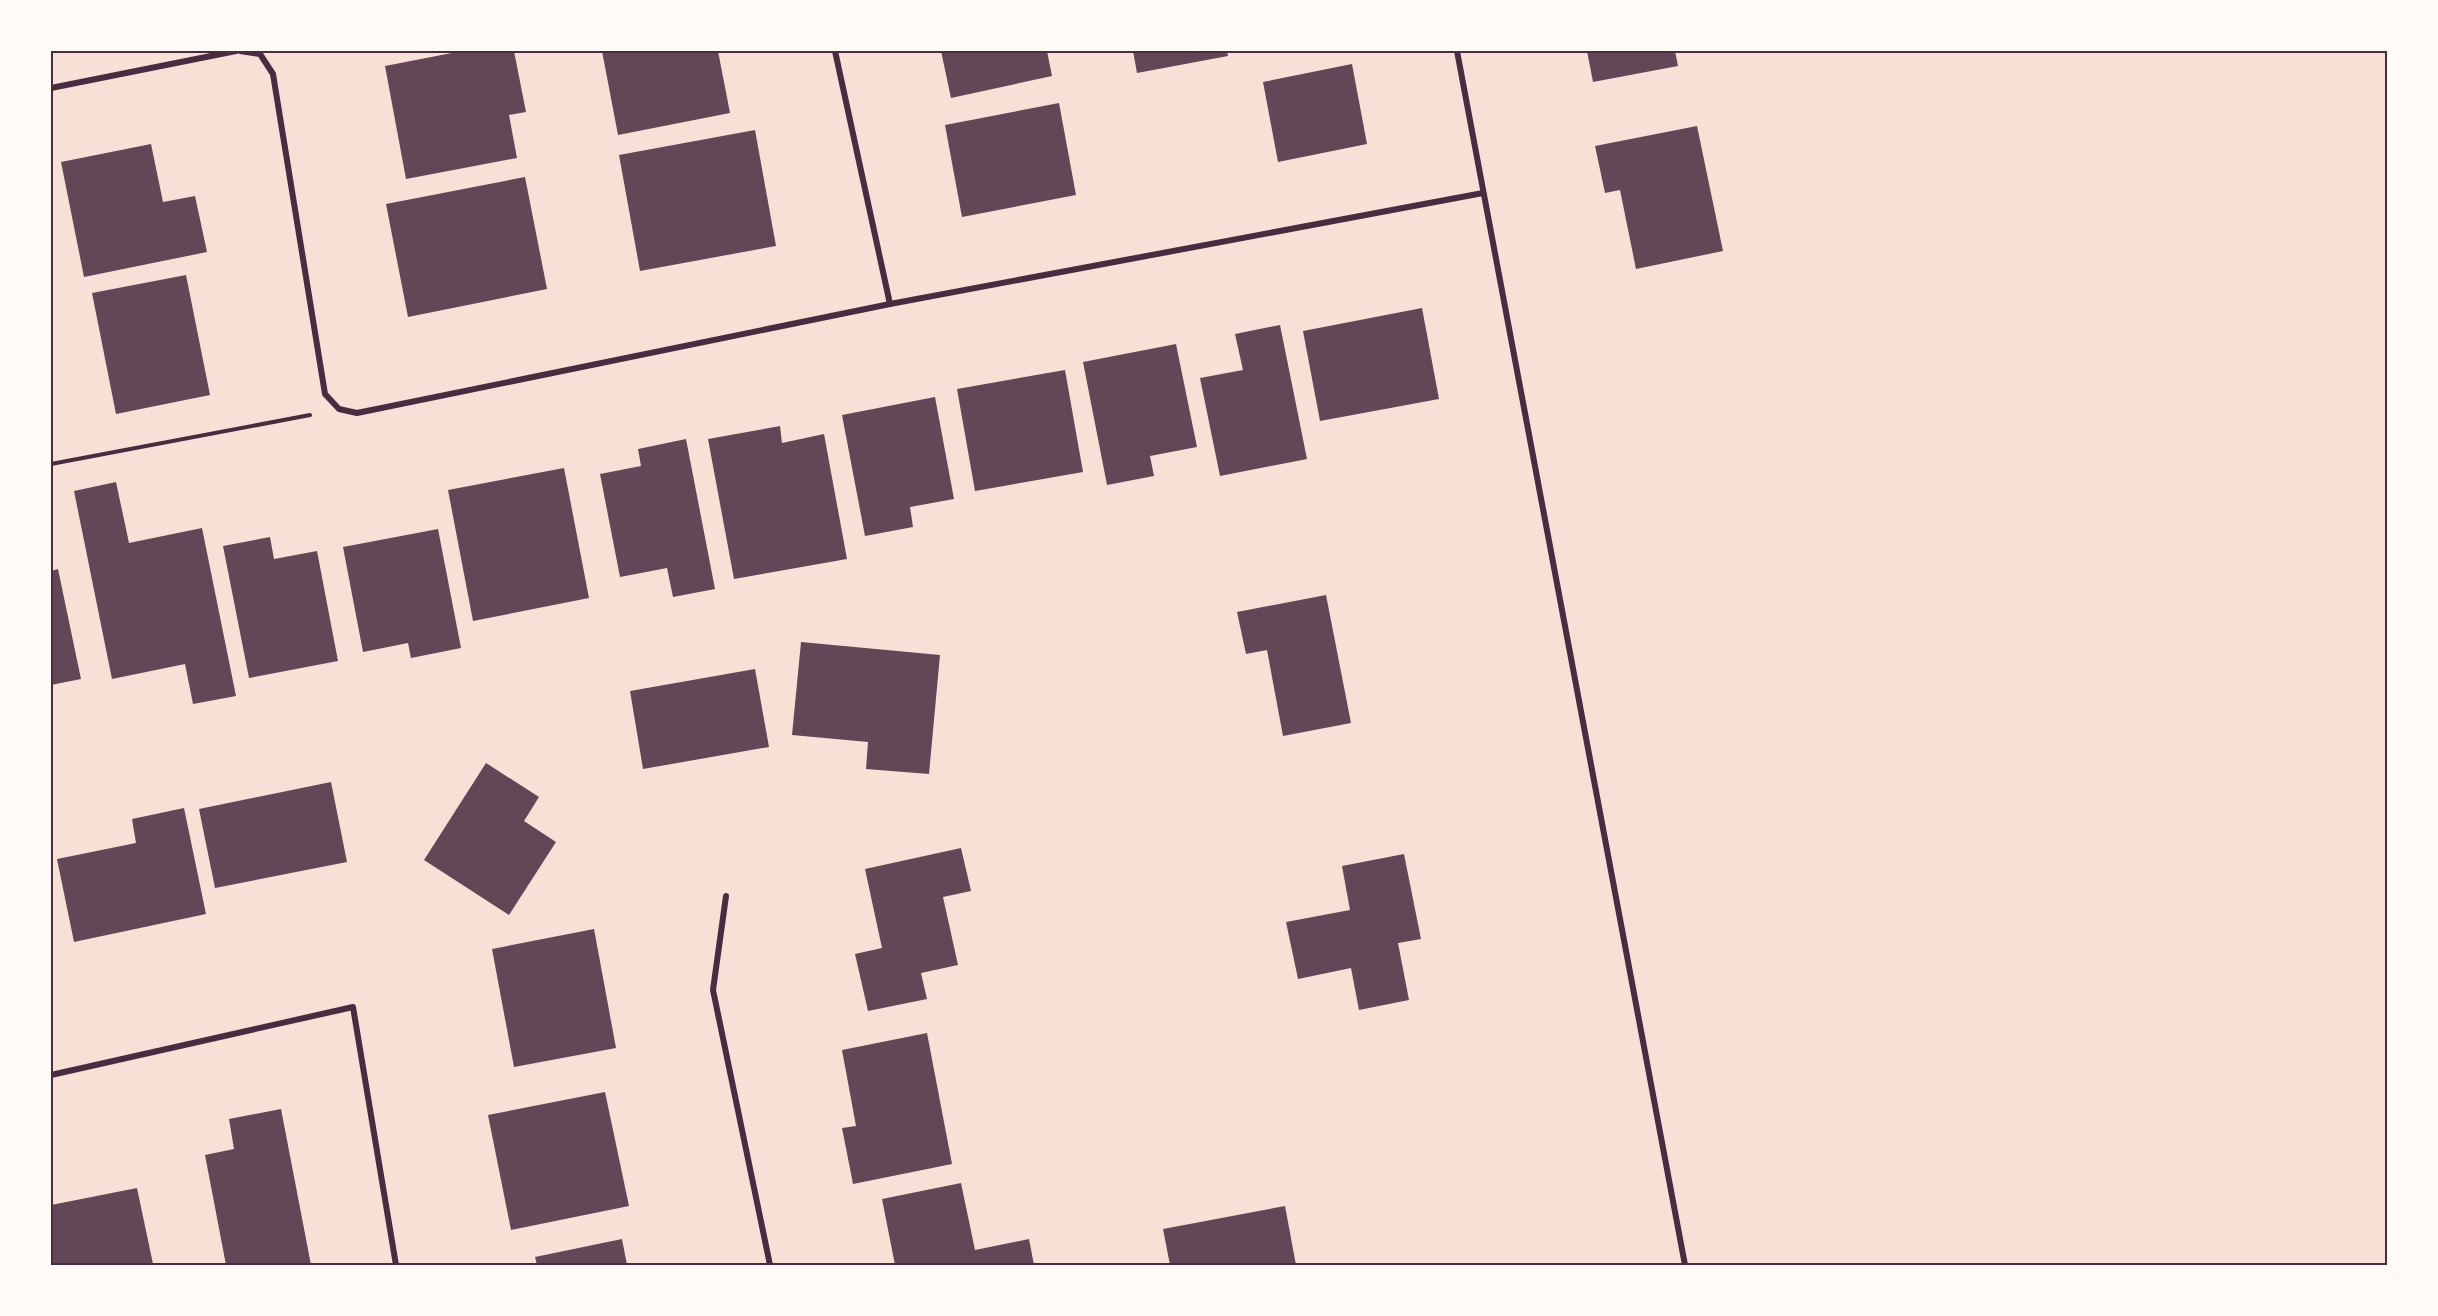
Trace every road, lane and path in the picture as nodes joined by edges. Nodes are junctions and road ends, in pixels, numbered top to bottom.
1 (238, 51) edge
2 (835, 51) edge
3 (1457, 51) edge
4 (51, 88) edge
5 (1483, 193) junction
6 (890, 304) junction
7 (339, 410) junction
8 (51, 464) edge
9 (726, 896) dead end
10 (51, 1075) edge
11 (396, 1265) edge
12 (770, 1265) edge
13 (1685, 1265) edge

1 - 4 street
1 - 7 street
2 - 6 street
3 - 5 street
5 - 6 street
5 - 13 street
6 - 7 street
7 - 8 path
9 - 12 street
10 - 11 street

